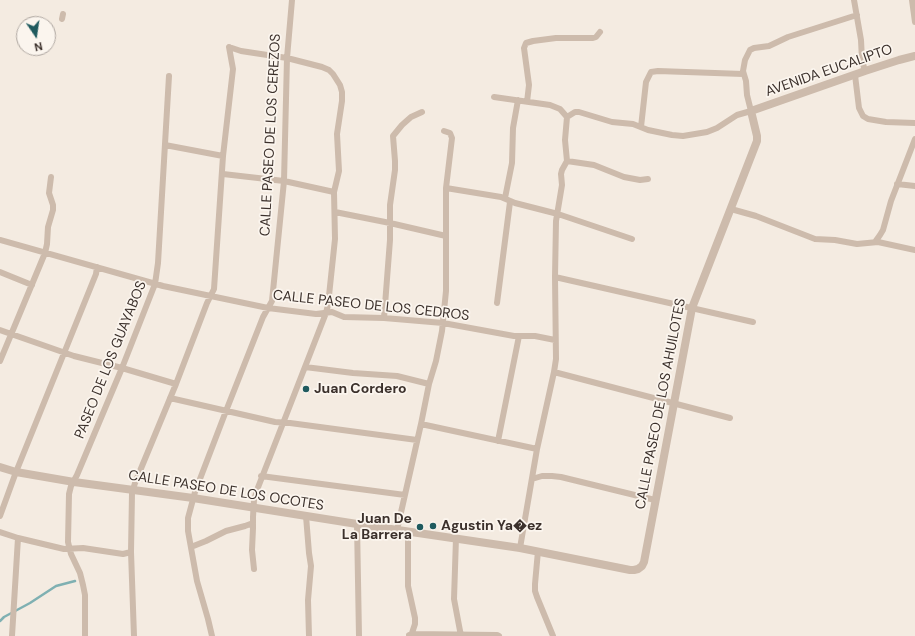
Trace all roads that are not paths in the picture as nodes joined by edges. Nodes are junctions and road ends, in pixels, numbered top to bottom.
1 (292, 0) edge
2 (854, 0) edge
3 (912, 0) edge
4 (857, 15) junction
5 (915, 22) edge
6 (600, 32) dead end
7 (915, 56) edge
8 (287, 58) junction
9 (865, 71) junction
10 (743, 74) junction
11 (854, 75) junction
12 (169, 76) dead end
13 (494, 97) dead end
14 (518, 100) junction
15 (527, 102) junction
16 (752, 111) junction
17 (422, 112) dead end
18 (567, 117) junction
19 (915, 123) edge
20 (641, 127) junction
21 (444, 131) dead end
22 (915, 140) edge
23 (165, 145) junction
24 (223, 156) junction
25 (567, 161) junction
26 (223, 174) junction
27 (51, 177) dead end
28 (648, 179) dead end
29 (284, 181) junction
30 (897, 184) junction
31 (915, 186) edge
32 (446, 188) junction
33 (334, 192) junction
34 (508, 200) junction
35 (731, 209) junction
36 (335, 212) junction
37 (558, 214) junction
38 (390, 223) junction
39 (446, 236) junction
40 (632, 239) dead end
41 (0, 240) edge
42 (874, 242) junction
43 (915, 250) edge
44 (45, 253) junction
45 (97, 267) junction
46 (0, 272) edge
47 (555, 277) junction
48 (155, 284) junction
49 (32, 285) junction
50 (211, 296) junction
51 (497, 302) dead end
52 (268, 308) junction
53 (692, 308) junction
54 (326, 313) junction
55 (384, 318) junction
56 (753, 322) dead end
57 (443, 323) junction
58 (0, 330) edge
59 (11, 334) junction
60 (519, 336) junction
61 (555, 340) junction
62 (64, 353) junction
63 (0, 361) edge
64 (305, 367) junction
65 (122, 368) junction
66 (554, 372) junction
67 (176, 384) junction
68 (429, 384) junction
69 (170, 398) junction
70 (673, 403) junction
71 (226, 411) junction
72 (730, 418) dead end
73 (282, 422) junction
74 (421, 424) junction
75 (417, 440) junction
76 (498, 440) junction
77 (537, 449) junction
78 (0, 467) edge
79 (16, 472) junction
80 (261, 476) junction
81 (532, 479) junction
82 (74, 482) junction
83 (133, 490) junction
84 (405, 495) junction
85 (193, 498) junction
86 (655, 500) junction
87 (253, 507) junction
88 (0, 516) edge
89 (306, 516) junction
90 (253, 522) junction
91 (357, 524) junction
92 (397, 530) junction
93 (408, 531) junction
94 (0, 532) edge
95 (18, 538) junction
96 (456, 538) junction
97 (191, 547) junction
98 (520, 548) junction
99 (70, 550) junction
100 (538, 551) junction
101 (131, 552) junction
102 (254, 569) dead end
103 (638, 569) joint
104 (410, 635) edge
105 (461, 635) edge
106 (498, 635) edge
107 (12, 636) edge
108 (85, 636) edge
109 (134, 636) edge
110 (212, 636) edge
111 (309, 636) edge
112 (359, 636) edge
113 (553, 636) edge

1 - 8 street, CALLE PASEO DE LOS CEREZOS
2 - 4 street
3 - 5 street
4 - 9 street
4 - 10 street
6 - 15 street
7 - 9 street, AVENIDA EUCALIPTO
8 - 24 street
8 - 29 street, CALLE PASEO DE LOS CEREZOS
8 - 33 street
9 - 11 street, AVENIDA EUCALIPTO
10 - 16 street
10 - 20 street
11 - 16 street, AVENIDA EUCALIPTO
11 - 19 street
12 - 23 street, PASEO DE LOS GUAYABOS
13 - 14 street
14 - 15 street
14 - 34 street
15 - 18 street
16 - 20 street
16 - 35 street, CALLE PASEO DE LOS AHUILOTES
17 - 38 street
18 - 20 street
18 - 25 street
21 - 32 street
22 - 30 street
23 - 24 street
23 - 48 street, PASEO DE LOS GUAYABOS
24 - 26 street
25 - 28 street
25 - 37 street
26 - 29 street
26 - 50 street
27 - 44 street
29 - 33 street
29 - 52 street, CALLE PASEO DE LOS CEREZOS
30 - 31 street
30 - 42 street
32 - 34 street
32 - 39 street
33 - 36 street
34 - 37 street
34 - 51 street
35 - 42 street
35 - 53 street, CALLE PASEO DE LOS AHUILOTES
36 - 38 street
36 - 54 street
37 - 40 street
37 - 47 street
38 - 39 street
38 - 55 street
39 - 57 street
41 - 44 street, CALLE PASEO DE LOS CEDROS
42 - 43 street
44 - 45 street, CALLE PASEO DE LOS CEDROS
44 - 49 street
45 - 48 street, CALLE PASEO DE LOS CEDROS
45 - 62 street
46 - 49 street
47 - 53 street
47 - 61 street
48 - 50 street, CALLE PASEO DE LOS CEDROS
48 - 65 street, PASEO DE LOS GUAYABOS
49 - 59 street
50 - 52 street, CALLE PASEO DE LOS CEDROS
50 - 67 street
52 - 54 street, CALLE PASEO DE LOS CEDROS
52 - 71 street, CALLE PASEO DE LOS CEREZOS
53 - 56 street
53 - 70 street, CALLE PASEO DE LOS AHUILOTES
54 - 55 street, CALLE PASEO DE LOS CEDROS
54 - 64 street
55 - 57 street, CALLE PASEO DE LOS CEDROS
57 - 60 street, CALLE PASEO DE LOS CEDROS
57 - 68 street
58 - 59 street
59 - 62 street
59 - 63 street
60 - 61 street, CALLE PASEO DE LOS CEDROS
60 - 76 street
61 - 66 street
62 - 65 street
62 - 79 street
64 - 68 street
64 - 73 street
65 - 67 street
65 - 82 street, PASEO DE LOS GUAYABOS
66 - 70 street
66 - 77 street
67 - 69 street
68 - 74 street
69 - 71 street
69 - 83 street
70 - 72 street
70 - 86 street, CALLE PASEO DE LOS AHUILOTES
71 - 73 street
71 - 85 street, CALLE PASEO DE LOS CEREZOS
73 - 75 street
73 - 80 street
74 - 75 street
74 - 76 street
75 - 84 street
76 - 77 street
77 - 81 street
78 - 79 street, CALLE PASEO DE LOS OCOTES
79 - 82 street, CALLE PASEO DE LOS OCOTES
79 - 88 street
80 - 84 street
80 - 87 street
81 - 86 street
81 - 98 street
82 - 83 street, CALLE PASEO DE LOS OCOTES
82 - 99 street, PASEO DE LOS GUAYABOS
83 - 85 street, CALLE PASEO DE LOS OCOTES
83 - 101 street
84 - 92 street
85 - 87 street, CALLE PASEO DE LOS OCOTES
85 - 97 street, CALLE PASEO DE LOS CEREZOS
86 - 103 street, CALLE PASEO DE LOS AHUILOTES
87 - 89 street, CALLE PASEO DE LOS OCOTES
87 - 90 street
89 - 91 street, CALLE PASEO DE LOS OCOTES
89 - 111 street
90 - 97 street
90 - 102 street
91 - 92 street, CALLE PASEO DE LOS OCOTES
91 - 112 street
92 - 93 street, CALLE PASEO DE LOS OCOTES
93 - 96 street, CALLE PASEO DE LOS OCOTES
93 - 104 street
94 - 95 street
95 - 99 street
95 - 107 street
96 - 98 street, CALLE PASEO DE LOS OCOTES
96 - 105 street
97 - 110 street, CALLE PASEO DE LOS CEREZOS
98 - 100 street, CALLE PASEO DE LOS OCOTES
99 - 101 street
99 - 108 street, PASEO DE LOS GUAYABOS
100 - 103 street, CALLE PASEO DE LOS OCOTES
100 - 113 street
101 - 109 street
104 - 105 street
105 - 106 street

